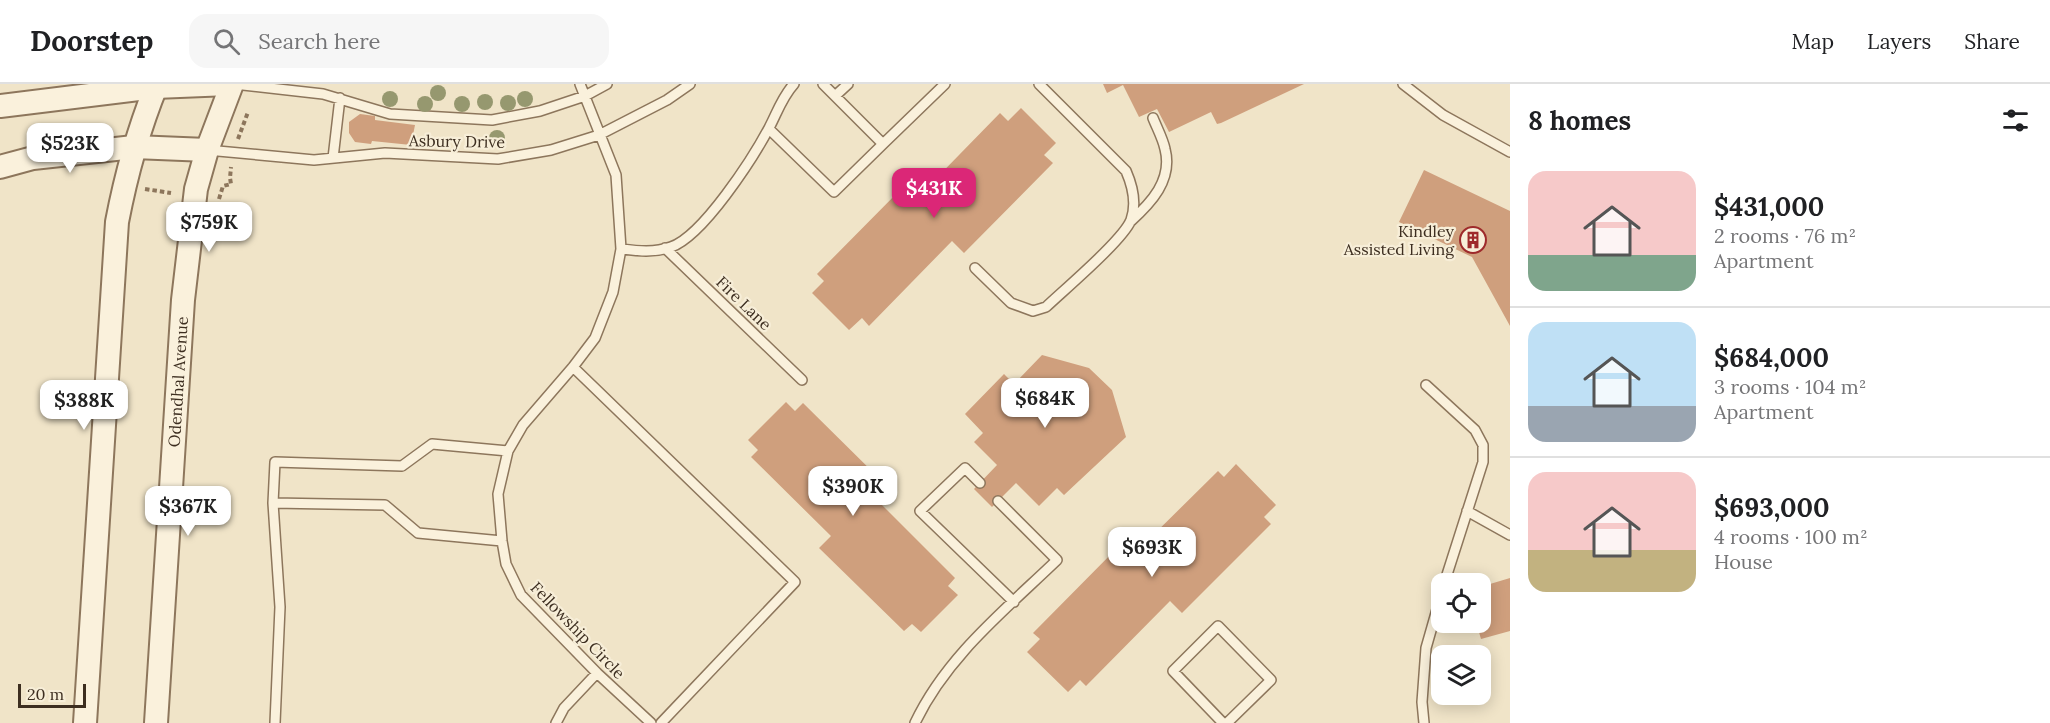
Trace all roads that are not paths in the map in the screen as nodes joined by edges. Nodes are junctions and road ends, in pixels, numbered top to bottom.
1 (232, 84) edge
2 (580, 84) edge
3 (607, 84) edge
4 (690, 84) edge
5 (794, 84) edge
6 (823, 84) edge
7 (848, 84) edge
8 (945, 84) edge
9 (1039, 84) edge
10 (1403, 84) edge
11 (156, 86) edge
12 (585, 96) junction
13 (835, 96) junction
14 (340, 98) junction
15 (0, 106) edge
16 (1153, 118) dead end
17 (769, 129) junction
18 (599, 135) junction
19 (882, 144) junction
20 (134, 147) junction
21 (207, 150) junction
22 (1510, 152) edge
23 (333, 158) junction
24 (0, 166) edge
25 (1130, 222) junction
26 (665, 248) junction
27 (621, 249) junction
28 (975, 268) dead end
29 (573, 367) junction
30 (802, 380) dead end
31 (1425, 385) dead end
32 (508, 451) junction
33 (980, 483) dead end
34 (998, 501) dead end
35 (273, 503) junction
36 (1467, 512) junction
37 (1510, 534) edge
38 (502, 542) junction
39 (1448, 573) edge
40 (1014, 602) junction
41 (1431, 630) edge
42 (597, 673) junction
43 (85, 723) edge
44 (156, 723) edge
45 (275, 723) edge
46 (556, 723) edge
47 (651, 723) edge
48 (661, 723) edge
49 (915, 723) edge
50 (1225, 723) edge
51 (1424, 723) edge

1 - 11 street
1 - 14 lane, Asbury Drive
1 - 21 street, Odendhal Avenue
2 - 12 lane, Fellowship Circle
3 - 12 lane, Asbury Drive
4 - 18 lane, Asbury Drive
5 - 17 lane
6 - 13 lane
7 - 13 lane
8 - 19 lane
9 - 25 lane
10 - 22 lane
11 - 15 street
11 - 20 street
12 - 14 lane, Asbury Drive
12 - 18 lane, Fellowship Circle
13 - 19 lane
14 - 23 lane
16 - 25 lane
17 - 19 lane
17 - 26 lane
18 - 23 lane, Asbury Drive
18 - 27 lane, Fellowship Circle
20 - 21 street
20 - 24 street
20 - 43 street
21 - 23 lane, Asbury Drive
21 - 44 street, Odendhal Avenue
25 - 28 lane
26 - 27 lane
26 - 30 lane, Fire Lane
27 - 29 lane, Fellowship Circle
29 - 32 lane, Fellowship Circle
29 - 48 lane
31 - 36 lane
32 - 35 lane
32 - 38 lane, Fellowship Circle
33 - 40 lane
34 - 40 lane
35 - 38 lane
35 - 45 lane
36 - 37 lane
36 - 39 lane
38 - 42 lane, Fellowship Circle
40 - 49 lane
41 - 51 lane
42 - 46 lane
42 - 47 lane, Fellowship Circle
50 - 50 lane

